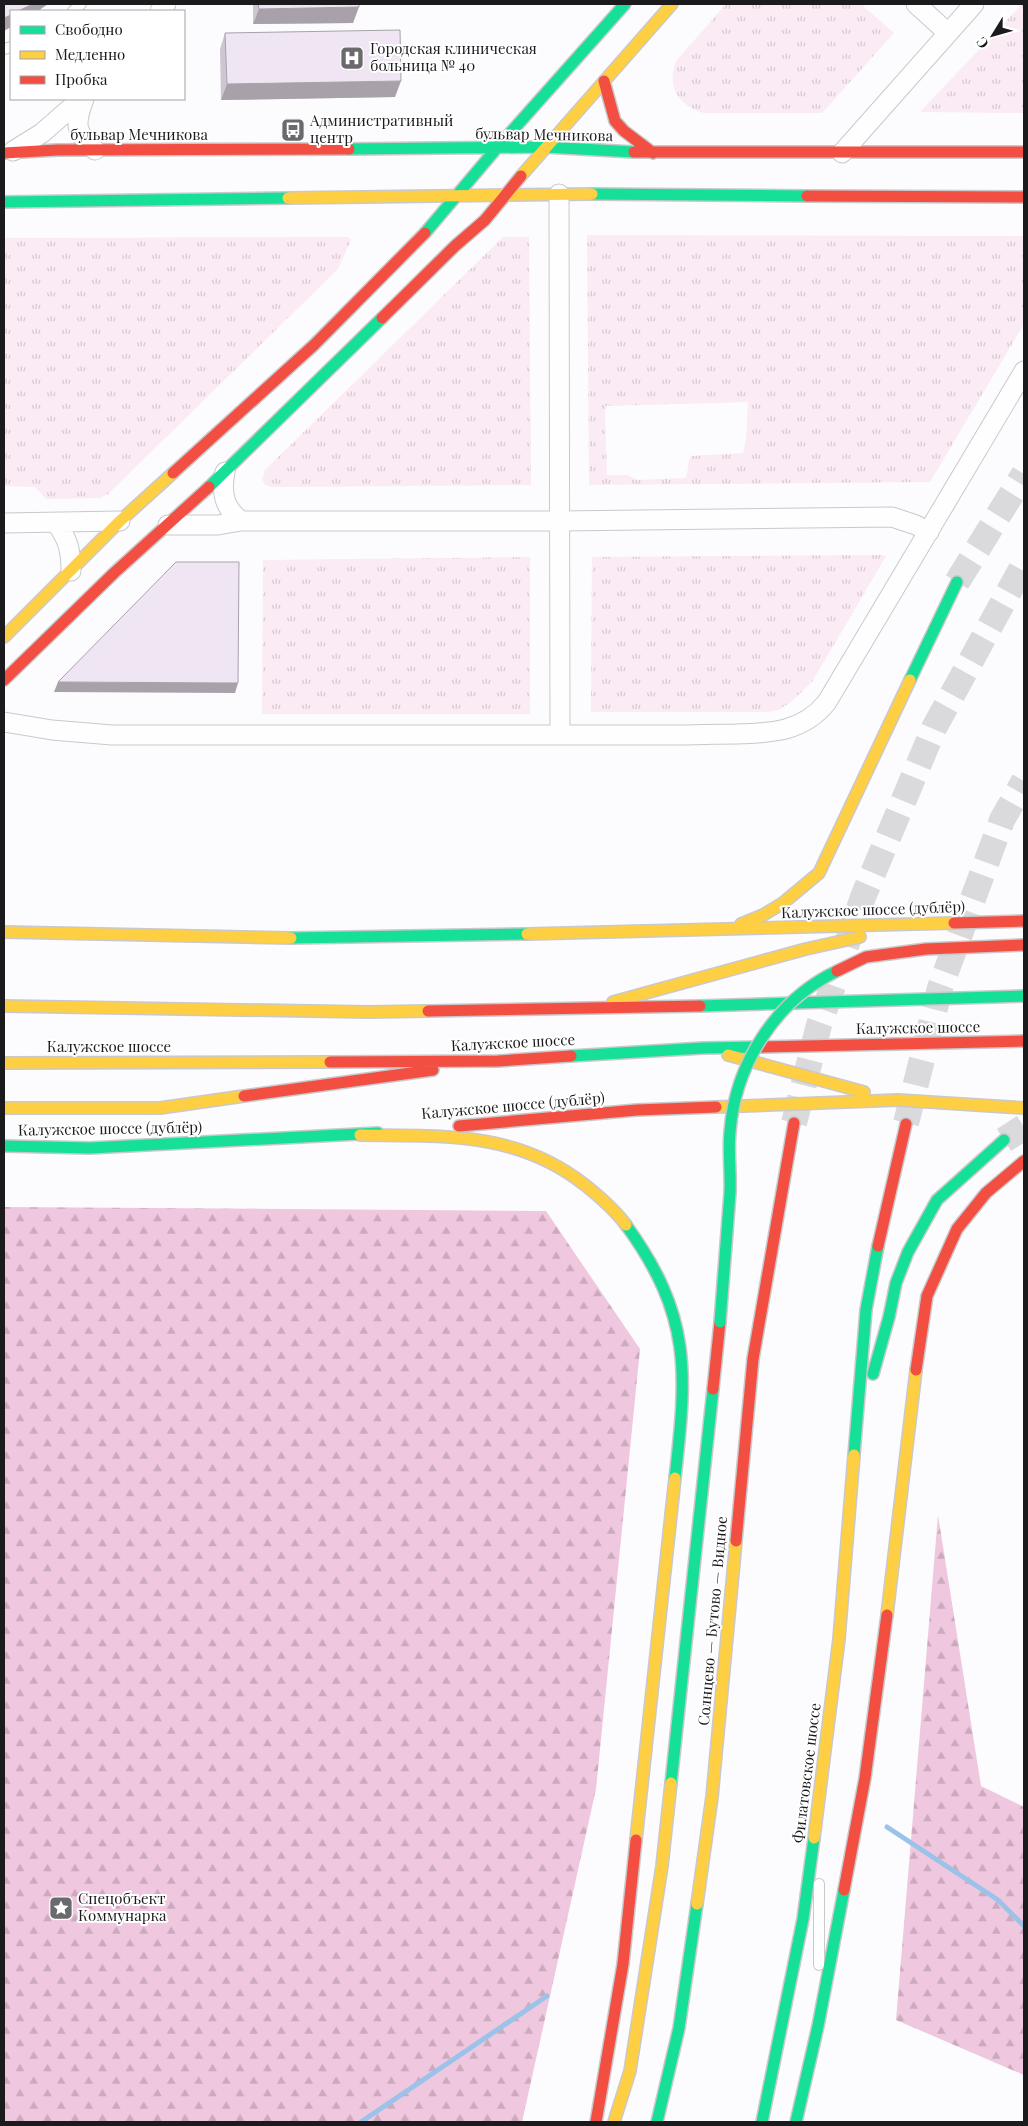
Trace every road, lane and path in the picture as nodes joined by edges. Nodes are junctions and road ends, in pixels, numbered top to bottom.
1 (625, 4) edge
2 (672, 4) edge
3 (916, 4) edge
4 (974, 4) edge
5 (948, 33) junction
6 (604, 81) junction
7 (81, 100) edge
8 (82, 100) edge
9 (545, 147) junction
10 (496, 149) junction
11 (94, 150) junction
12 (842, 152) junction
13 (1024, 152) edge
14 (7, 153) edge
15 (653, 153) junction
16 (506, 194) junction
17 (559, 194) junction
18 (457, 196) junction
19 (1024, 197) edge
20 (4, 202) edge
21 (1024, 371) edge
22 (225, 472) junction
23 (120, 521) junction
24 (241, 521) junction
25 (560, 521) junction
26 (4, 522) edge
27 (56, 523) junction
28 (168, 526) junction
29 (929, 532) junction
30 (71, 570) junction
31 (958, 582) tunnel mouth
32 (4, 637) edge
33 (4, 680) edge
34 (4, 722) edge
35 (560, 735) junction
36 (1024, 921) edge
37 (914, 924) junction
38 (4, 926) edge
39 (726, 929) junction
40 (24, 931) junction
41 (4, 932) edge
42 (1024, 945) edge
43 (1024, 996) edge
44 (4, 1006) edge
45 (586, 1009) junction
46 (1024, 1041) edge
47 (703, 1048) junction
48 (498, 1061) junction
49 (4, 1063) edge
50 (898, 1100) junction
51 (4, 1108) edge
52 (1024, 1108) edge
53 (794, 1123) tunnel mouth
54 (906, 1124) tunnel mouth
55 (360, 1134) junction
56 (1004, 1140) tunnel mouth
57 (4, 1146) edge
58 (1024, 1161) edge
59 (858, 1425) junction
60 (820, 1795) junction
61 (662, 1866) junction
62 (818, 2026) junction
63 (606, 2061) junction
64 (596, 2122) edge
65 (614, 2122) edge
66 (657, 2122) edge
67 (762, 2122) edge
68 (796, 2122) edge

1 - 10 main road
2 - 6 main road
3 - 5 street
4 - 5 street
5 - 12 street
6 - 9 main road
6 - 15 main road
7 - 14 street
8 - 11 street
9 - 10 main road, бульвар Мечникова
9 - 15 main road, бульвар Мечникова
9 - 16 main road
10 - 11 main road, бульвар Мечникова
10 - 18 main road
11 - 14 main road, бульвар Мечникова
12 - 13 main road, бульвар Мечникова
12 - 15 main road, бульвар Мечникова
16 - 17 main road
16 - 18 main road
16 - 22 main road
17 - 19 main road
17 - 25 street
18 - 20 main road
18 - 23 main road
21 - 29 street
22 - 24 street
22 - 28 main road
23 - 27 street
23 - 30 main road
24 - 25 street
24 - 28 street
25 - 29 street
25 - 35 street
26 - 27 street
27 - 30 street
28 - 33 main road
29 - 35 street
30 - 32 main road
31 - 39 main road
34 - 35 street
36 - 37 main road, Калужское шоссе (дублёр)
37 - 39 main road, Калужское шоссе (дублёр)
37 - 45 main road
38 - 40 main road
39 - 40 main road, Калужское шоссе (дублёр)
40 - 41 main road, Калужское шоссе (дублёр)
42 - 61 main road, bridge
43 - 45 main road, Калужское шоссе
44 - 45 main road, Калужское шоссе
46 - 47 main road, Калужское шоссе
47 - 48 main road, Калужское шоссе
47 - 50 main road
48 - 49 main road, Калужское шоссе
48 - 51 main road
50 - 52 main road, Калужское шоссе (дублёр)
50 - 55 main road, Калужское шоссе (дублёр)
53 - 66 main road, Солнцево — Бутово — Видное
54 - 59 main road
55 - 57 main road, Калужское шоссе (дублёр)
55 - 63 main road
56 - 59 main road
58 - 62 main road
59 - 60 main road, Филатовское шоссе
60 - 62 lane
60 - 67 main road, Филатовское шоссе
61 - 63 lane
61 - 65 main road
62 - 68 main road
63 - 64 main road

